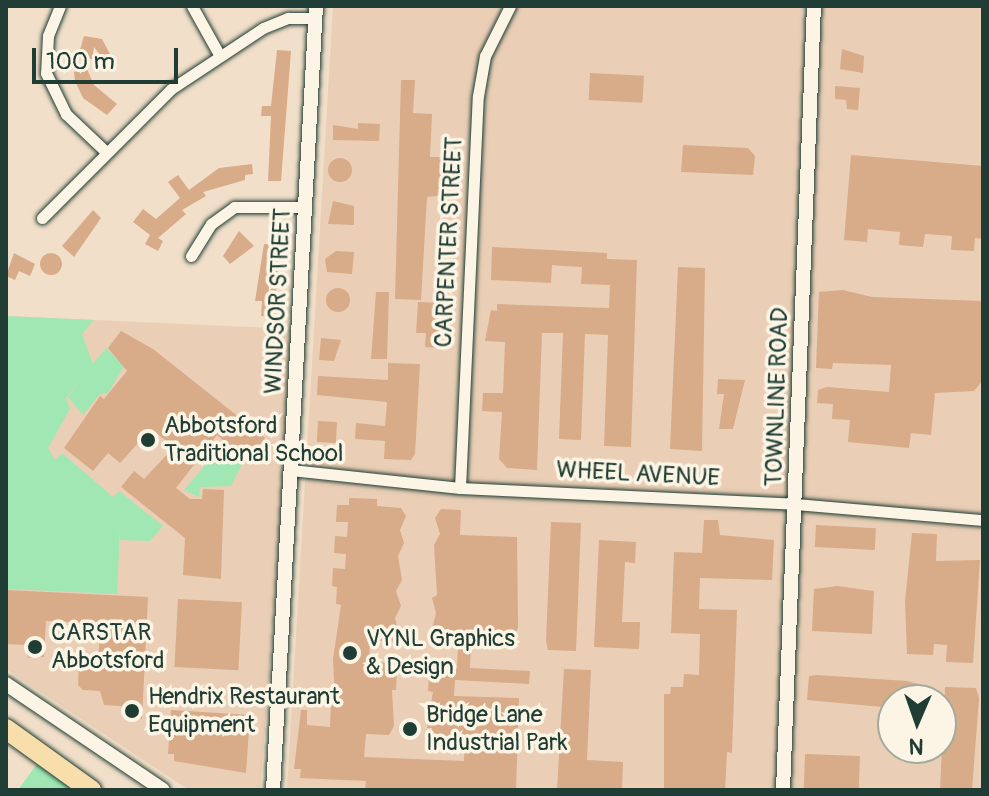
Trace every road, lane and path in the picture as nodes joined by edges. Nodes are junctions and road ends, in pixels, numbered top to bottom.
1 (60, 6) edge
2 (192, 6) edge
3 (510, 6) edge
4 (814, 6) edge
5 (316, 12) edge
6 (220, 56) junction
7 (104, 150) junction
8 (305, 207) junction
9 (42, 218) dead end
10 (191, 256) dead end
11 (291, 470) junction
12 (460, 488) junction
13 (795, 504) junction
14 (983, 520) edge
15 (6, 684) edge
16 (6, 729) edge
17 (91, 790) edge
18 (163, 790) edge
19 (273, 790) edge
20 (783, 790) edge

1 - 7 street
2 - 6 street
3 - 12 street, CARPENTER STREET
4 - 13 street, TOWNLINE ROAD
5 - 6 street
5 - 8 street, WINDSOR STREET
6 - 7 street
7 - 9 street
8 - 10 street
8 - 11 street, WINDSOR STREET
11 - 12 street, WHEEL AVENUE
11 - 19 street, WINDSOR STREET
12 - 13 street, WHEEL AVENUE
13 - 14 street, WHEEL AVENUE
13 - 20 street, TOWNLINE ROAD
15 - 18 street
16 - 17 highway

